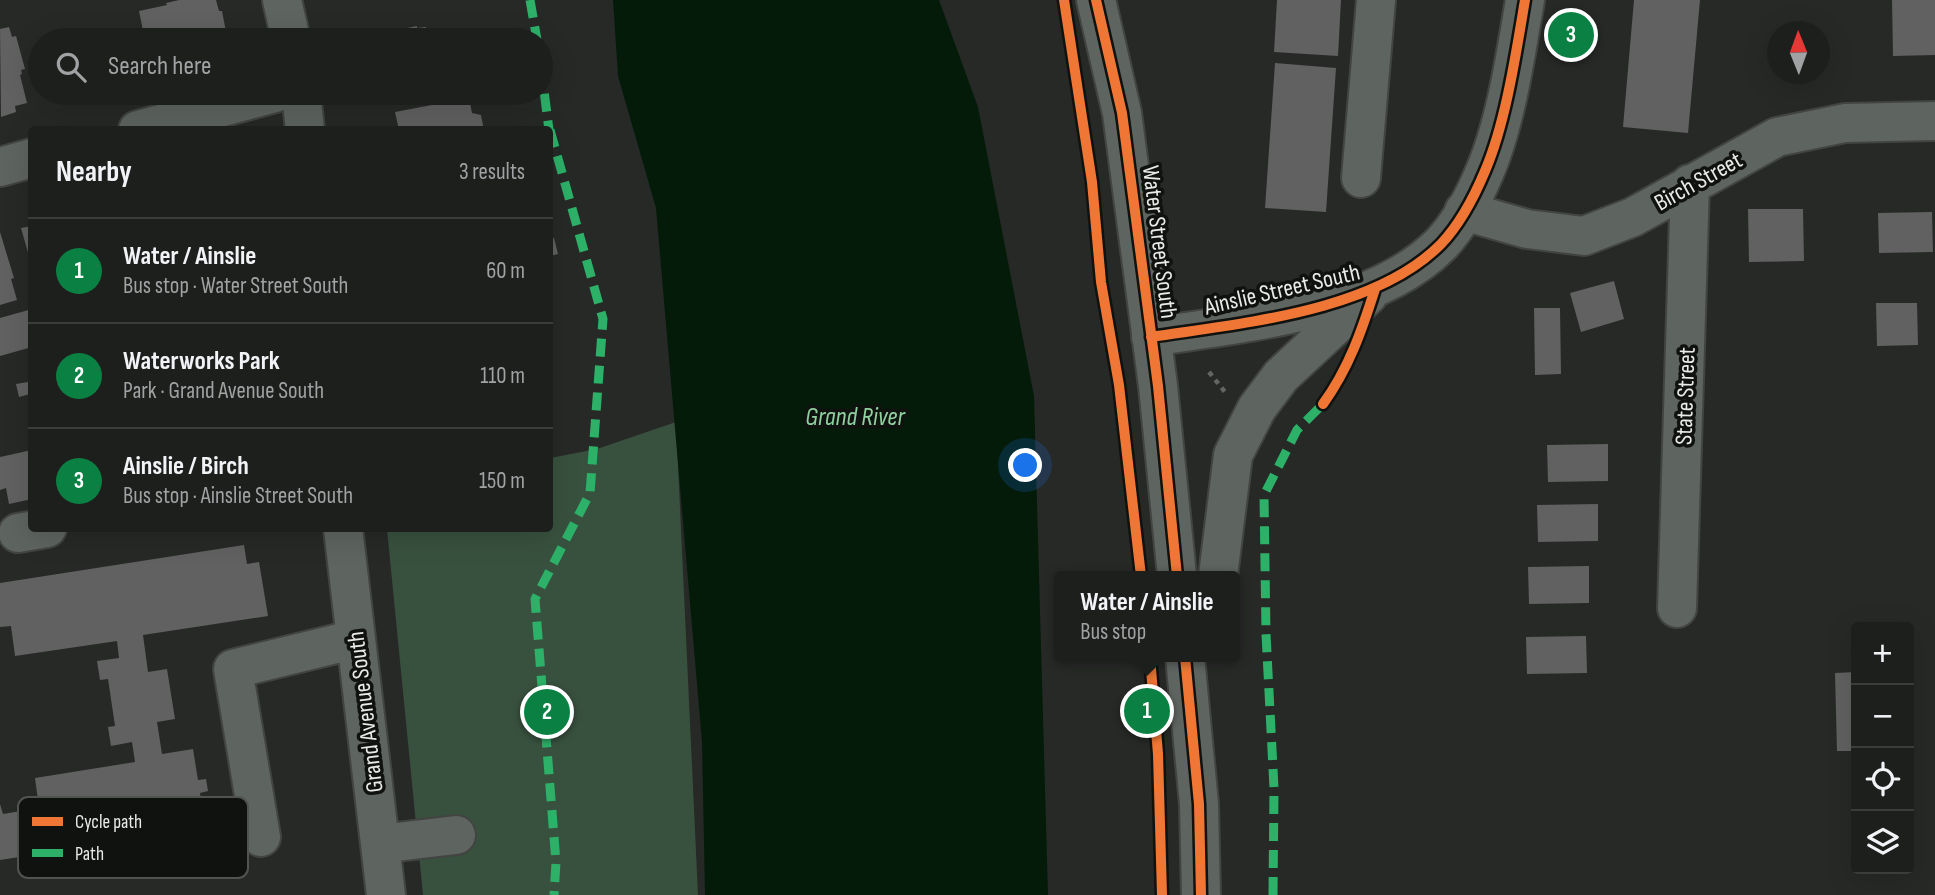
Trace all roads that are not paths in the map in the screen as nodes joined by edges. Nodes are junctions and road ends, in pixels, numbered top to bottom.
1 (282, 0) edge
2 (1096, 0) edge
3 (1376, 0) edge
4 (1525, 0) edge
5 (288, 28) edge
6 (231, 105) edge
7 (302, 105) edge
8 (1935, 121) edge
9 (153, 126) edge
10 (305, 126) edge
11 (28, 159) edge
12 (0, 167) edge
13 (1361, 178) dead end
14 (1690, 184) junction
15 (1464, 211) junction
16 (1375, 289) junction
17 (1151, 337) junction
18 (343, 532) edge
19 (1176, 571) edge
20 (1219, 571) edge
21 (1677, 608) dead end
22 (356, 639) junction
23 (1185, 662) edge
24 (1212, 662) edge
25 (1199, 804) junction
26 (456, 835) dead end
27 (261, 837) dead end
28 (380, 844) junction
29 (386, 895) edge
30 (1201, 895) edge

1 - 5 main road
2 - 17 main road, Water Street South
3 - 13 main road
4 - 15 main road, Ainslie Street South
6 - 9 main road
7 - 10 main road
8 - 14 main road, Birch Street
11 - 12 main road
14 - 15 main road, Birch Street
14 - 21 main road, State Street
15 - 16 main road, Ainslie Street South
16 - 17 main road, Ainslie Street South
16 - 20 main road
17 - 19 main road, Water Street South
18 - 22 main road, Grand Avenue South
22 - 27 main road
22 - 28 main road, Grand Avenue South
23 - 25 main road
24 - 25 main road
25 - 30 main road
26 - 28 main road
28 - 29 main road, Grand Avenue South

